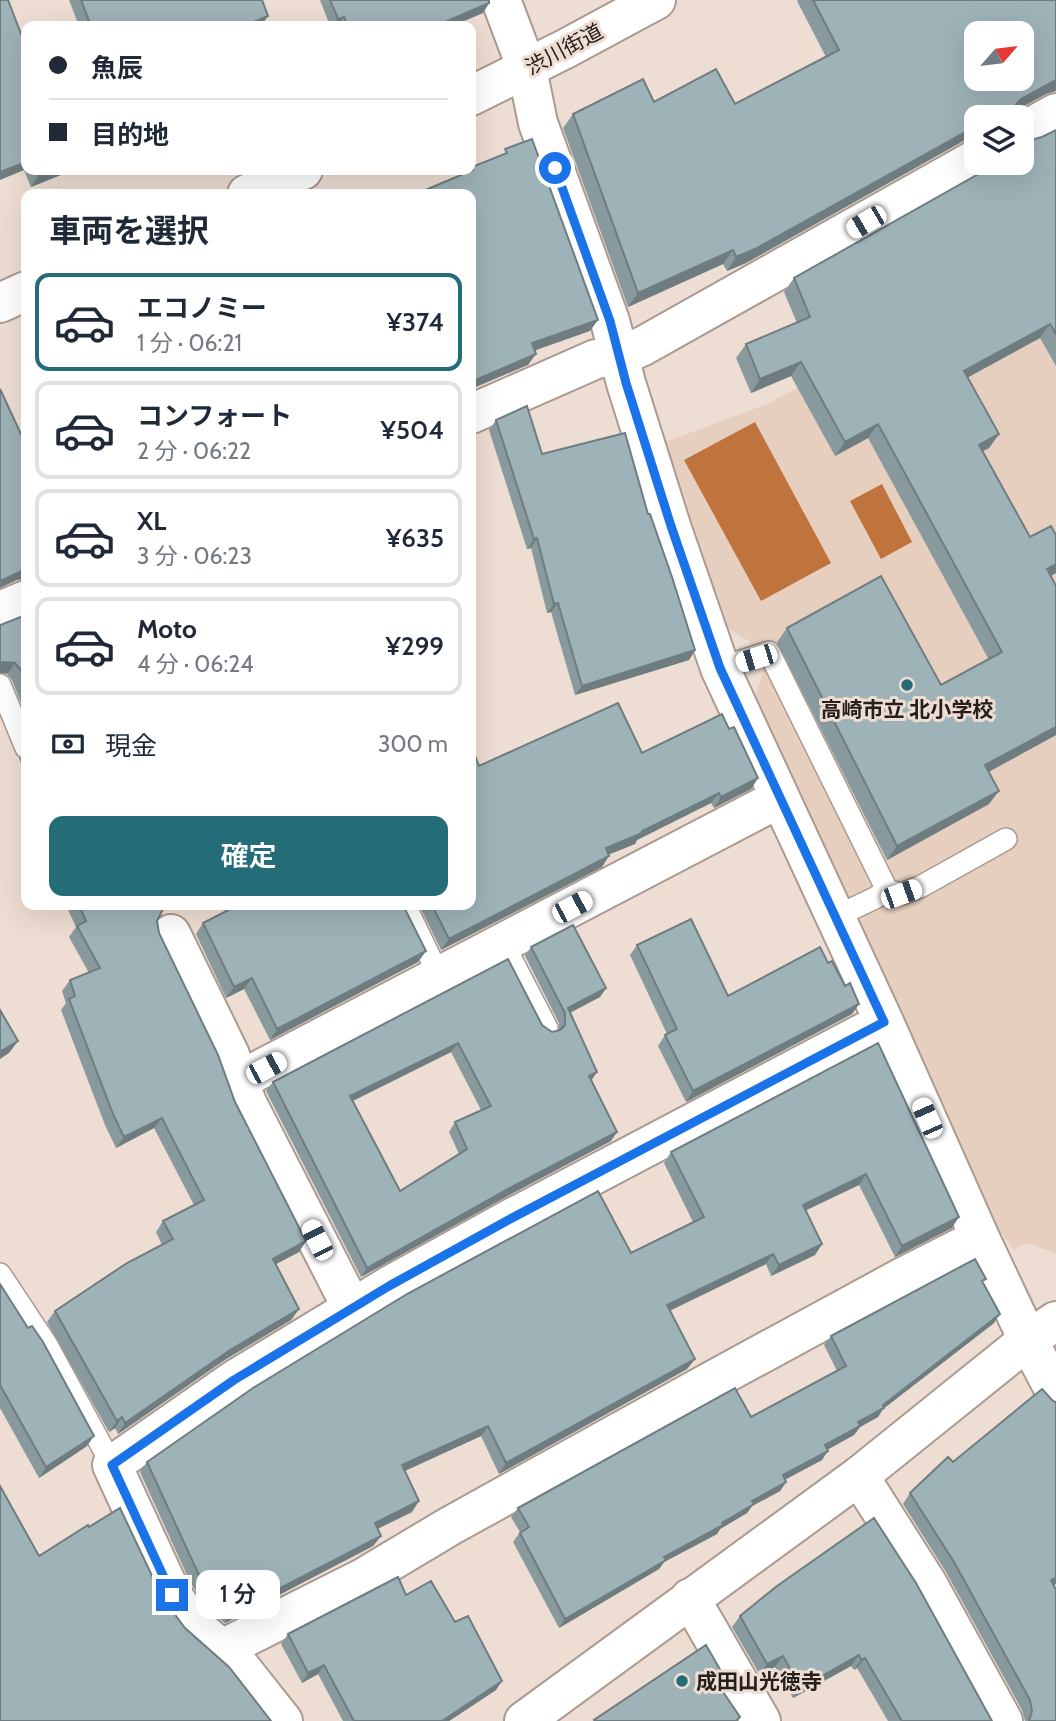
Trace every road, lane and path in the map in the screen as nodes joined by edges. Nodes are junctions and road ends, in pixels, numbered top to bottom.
1 (501, 0) edge
2 (656, 0) edge
3 (527, 69) junction
4 (476, 94) edge
5 (1056, 113) edge
6 (1034, 125) edge
7 (964, 166) edge
8 (291, 175) edge
9 (259, 189) edge
10 (21, 293) edge
11 (0, 303) edge
12 (620, 356) junction
13 (476, 412) edge
14 (21, 602) edge
15 (0, 611) edge
16 (720, 668) junction
17 (0, 685) edge
18 (21, 736) edge
19 (780, 798) junction
20 (1006, 839) dead end
21 (887, 890) junction
22 (407, 910) edge
23 (835, 917) junction
24 (171, 934) dead end
25 (503, 943) junction
26 (439, 976) junction
27 (884, 1022) junction
28 (547, 1028) edge
29 (238, 1082) junction
30 (980, 1238) junction
31 (0, 1274) edge
32 (9, 1307) edge
33 (352, 1308) junction
34 (1042, 1331) edge
35 (1056, 1393) edge
36 (112, 1465) junction
37 (859, 1476) junction
38 (690, 1598) junction
39 (222, 1649) junction
40 (283, 1721) edge
41 (524, 1721) edge
42 (761, 1721) edge
43 (1003, 1721) edge

1 - 3 main road
2 - 3 main road, 渋川街道
3 - 4 main road, 渋川街道
3 - 12 main road
5 - 6 main road
7 - 12 main road
8 - 9 main road
10 - 11 main road
12 - 13 main road
12 - 16 main road
14 - 15 main road
16 - 19 main road
16 - 21 lane
17 - 18 lane
19 - 23 main road
19 - 25 main road
20 - 21 lane
21 - 23 lane
22 - 26 lane
23 - 27 main road
24 - 29 main road
25 - 26 main road
25 - 28 lane
26 - 29 main road
27 - 30 main road
27 - 33 main road
29 - 33 main road
30 - 34 main road
30 - 39 main road
31 - 32 lane
32 - 36 lane
33 - 36 main road
34 - 35 main road
34 - 37 main road
36 - 39 main road
37 - 38 main road
37 - 43 main road
38 - 41 main road
38 - 42 main road
39 - 40 main road

